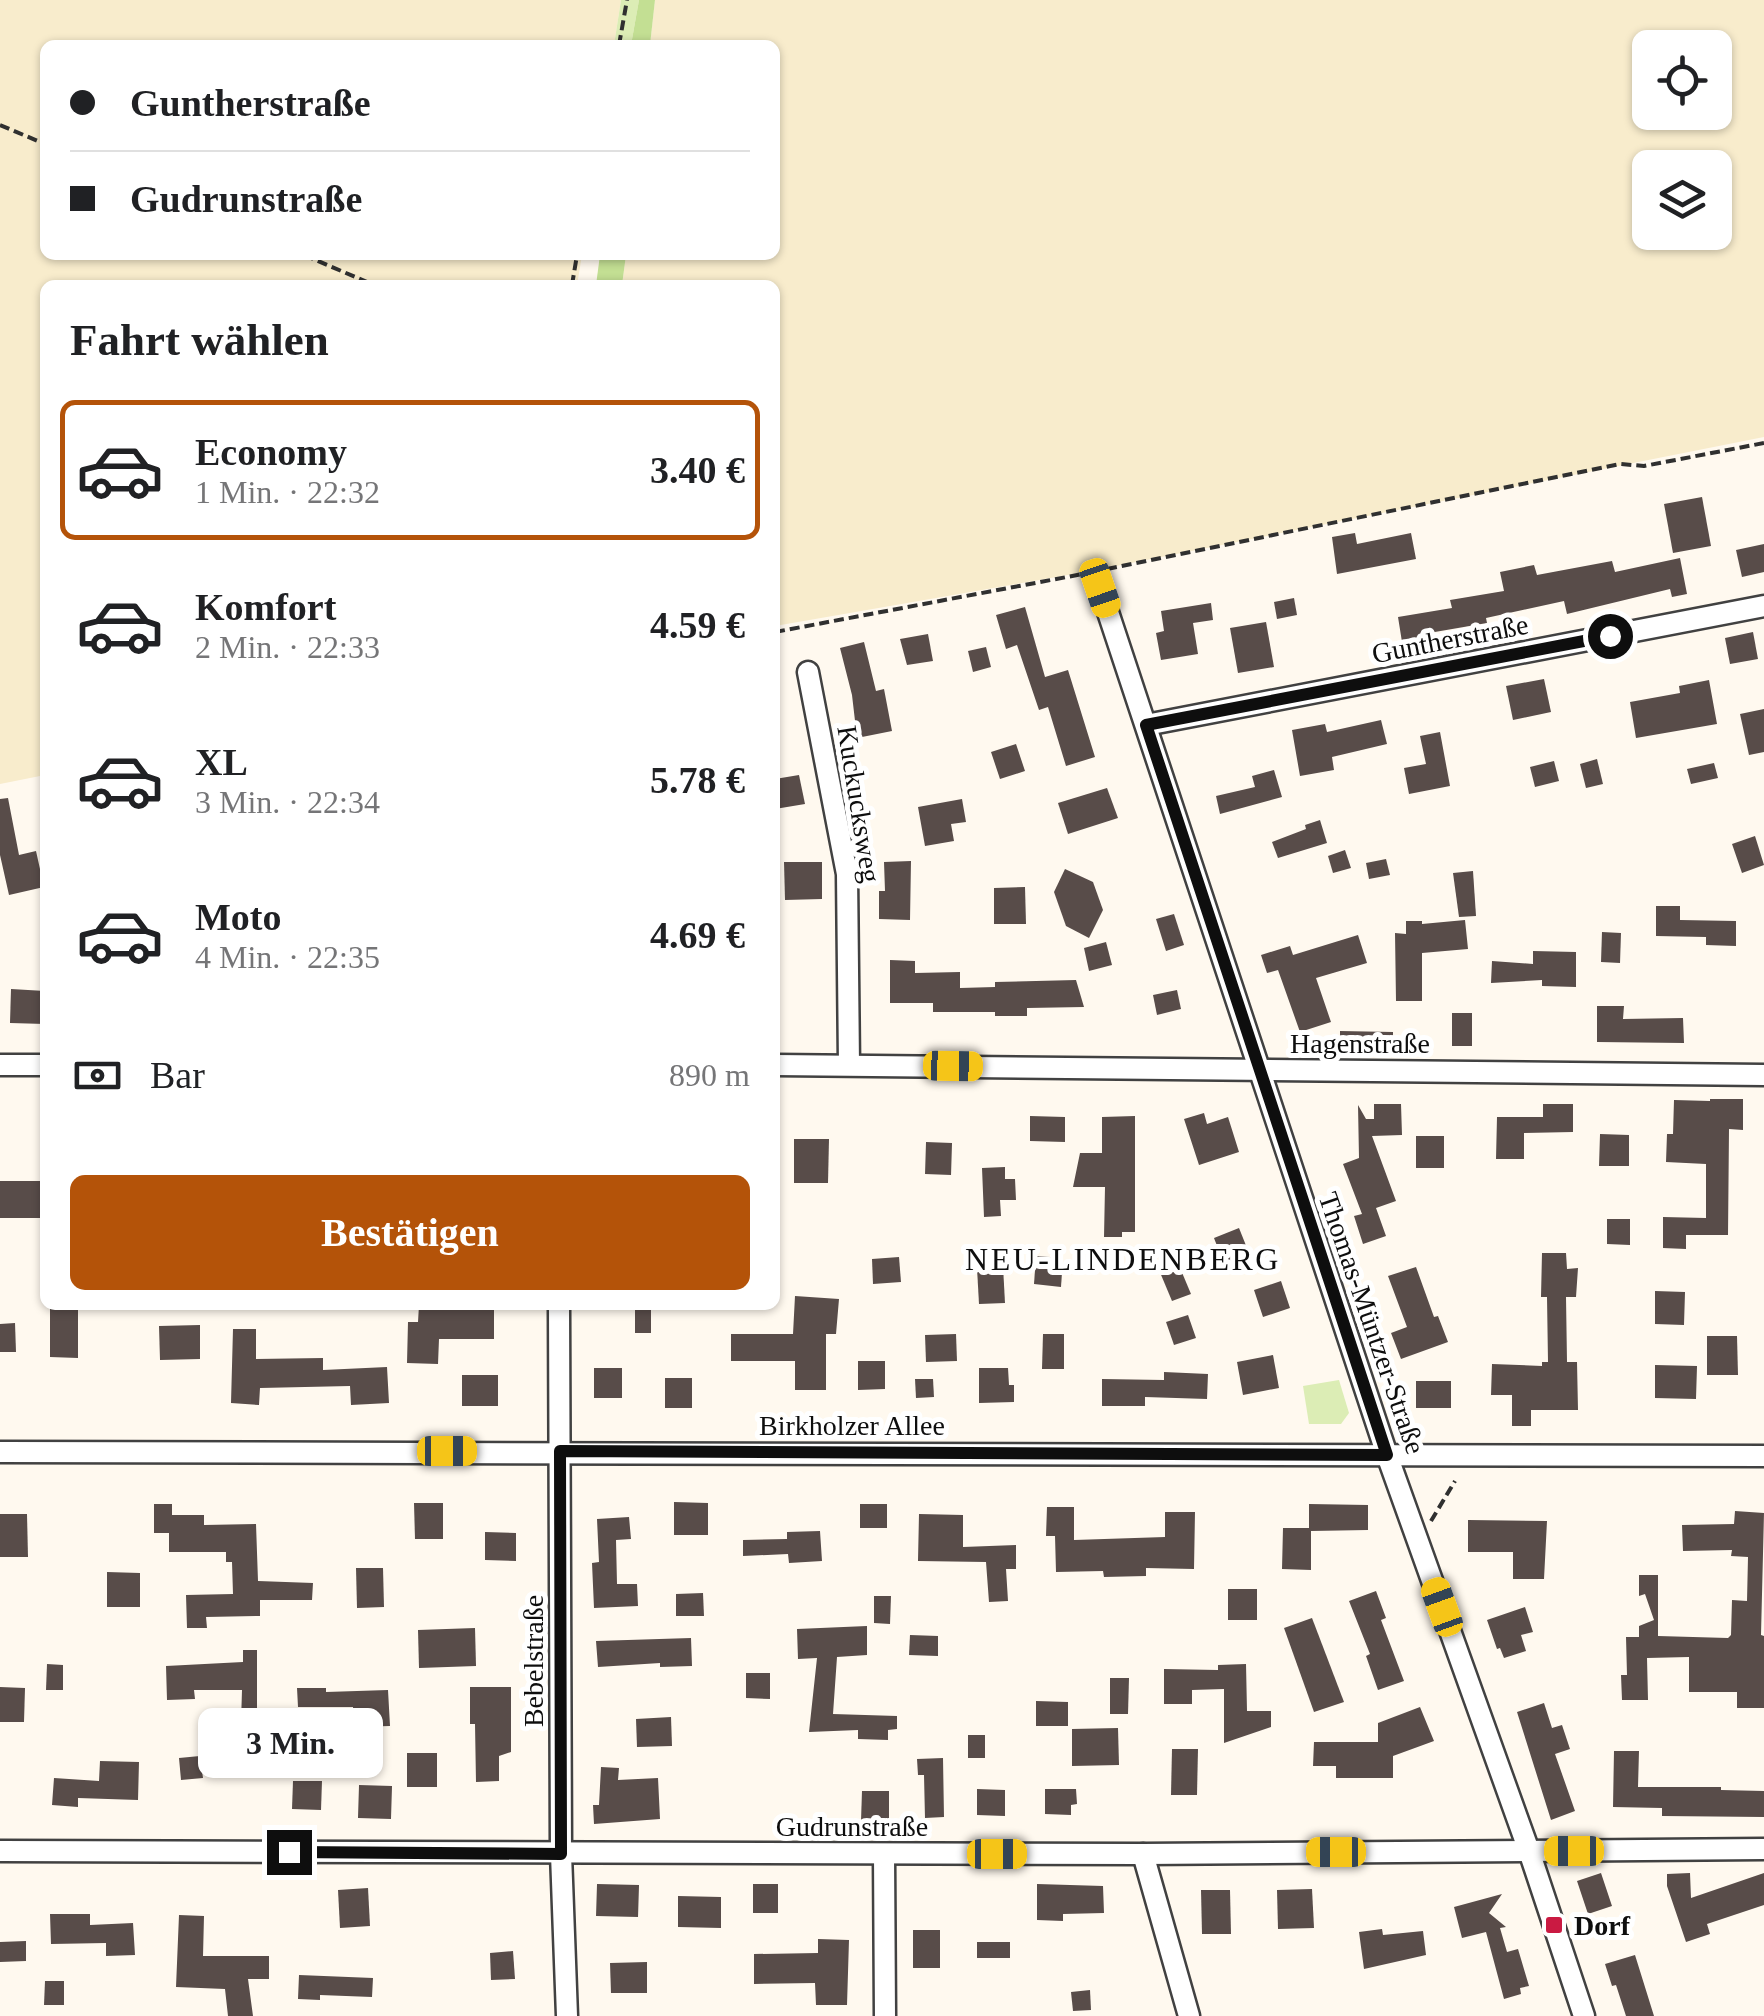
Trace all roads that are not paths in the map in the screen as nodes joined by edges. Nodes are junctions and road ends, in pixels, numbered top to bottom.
1 (1100, 588) dead end
2 (1764, 606) edge
3 (808, 672) dead end
4 (1146, 725) junction
5 (0, 1065) edge
6 (40, 1065) edge
7 (780, 1065) edge
8 (849, 1066) junction
9 (1258, 1070) junction
10 (1764, 1075) edge
11 (560, 1310) edge
12 (560, 1451) junction
13 (0, 1452) edge
14 (1387, 1455) junction
15 (1764, 1456) edge
16 (1764, 1849) edge
17 (0, 1851) edge
18 (1529, 1851) junction
19 (561, 1854) junction
20 (884, 1854) junction
21 (1144, 1854) junction
22 (567, 2016) edge
23 (886, 2016) edge
24 (1189, 2016) edge
25 (1584, 2016) edge

1 - 4 street, Thomas-Müntzer-Straße
2 - 4 street, Guntherstraße
3 - 8 street, Kuckucksweg
4 - 9 street, Thomas-Müntzer-Straße
5 - 6 street
7 - 8 street, Hagenstraße
8 - 9 street, Hagenstraße
9 - 10 street, Hagenstraße
9 - 14 street, Thomas-Müntzer-Straße
11 - 12 street, Bebelstraße
12 - 13 street, Birkholzer Allee
12 - 14 street, Birkholzer Allee
12 - 19 street, Bebelstraße
14 - 15 street, Birkholzer Allee
14 - 18 street, Thomas-Müntzer-Straße
16 - 18 street, Gudrunstraße
17 - 19 street, Gudrunstraße
18 - 21 street, Gudrunstraße
18 - 25 street, Thomas-Müntzer-Straße
19 - 20 street, Gudrunstraße
19 - 22 street, Bebelstraße
20 - 21 street, Gudrunstraße
20 - 23 street
21 - 24 street

